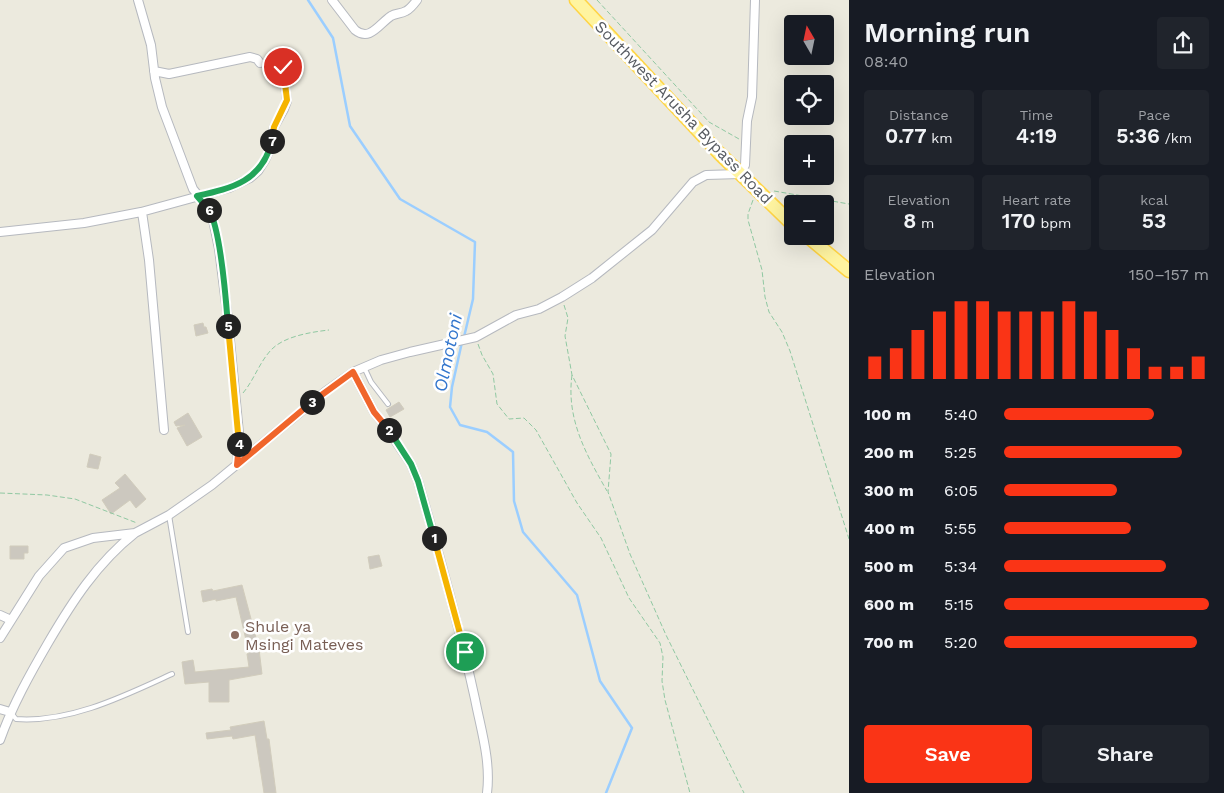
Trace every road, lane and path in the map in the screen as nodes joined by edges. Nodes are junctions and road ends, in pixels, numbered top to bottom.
1 (138, 0) edge
2 (332, 0) edge
3 (417, 0) edge
4 (576, 0) edge
5 (597, 0) edge
6 (755, 0) edge
7 (260, 63) dead end
8 (283, 67) dead end
9 (154, 71) junction
10 (746, 143) junction
11 (740, 174) junction
12 (758, 191) junction
13 (197, 196) junction
14 (849, 204) edge
15 (142, 212) junction
16 (784, 216) edge
17 (0, 232) edge
18 (818, 245) edge
19 (849, 271) edge
20 (562, 297) junction
21 (329, 330) dead end
22 (476, 337) junction
23 (364, 367) junction
24 (353, 372) junction
25 (572, 375) junction
26 (236, 401) junction
27 (388, 404) dead end
28 (164, 430) dead end
29 (237, 465) junction
30 (608, 492) junction
31 (0, 493) edge
32 (169, 515) junction
33 (147, 526) junction
34 (135, 533) junction
35 (849, 539) edge
36 (0, 615) edge
37 (10, 620) junction
38 (188, 632) dead end
39 (0, 638) edge
40 (172, 674) dead end
41 (0, 709) edge
42 (10, 712) junction
43 (0, 740) edge
44 (487, 793) edge
45 (690, 793) edge
46 (744, 793) edge

1 - 9 street
2 - 3 street
4 - 11 main road, Southwest Arusha Bypass Road
5 - 10 path
6 - 10 street
7 - 9 street
8 - 13 street
9 - 13 street
10 - 11 street
11 - 12 main road, Southwest Arusha Bypass Road
11 - 20 street
12 - 14 path
12 - 16 main road, Southwest Arusha Bypass Road
12 - 35 path
13 - 15 street
13 - 26 street
15 - 17 street
15 - 28 street
18 - 19 main road
20 - 22 street
20 - 25 path
21 - 26 path
22 - 23 street
22 - 45 path
23 - 24 street
23 - 27 lane
24 - 29 street
24 - 44 street
25 - 30 path
25 - 30 path
26 - 29 street
29 - 32 street
30 - 46 path
31 - 33 path
32 - 33 street
32 - 38 lane
33 - 34 street
34 - 37 street
34 - 42 street
36 - 37 street
37 - 39 street
40 - 42 lane
41 - 42 street
42 - 43 street

